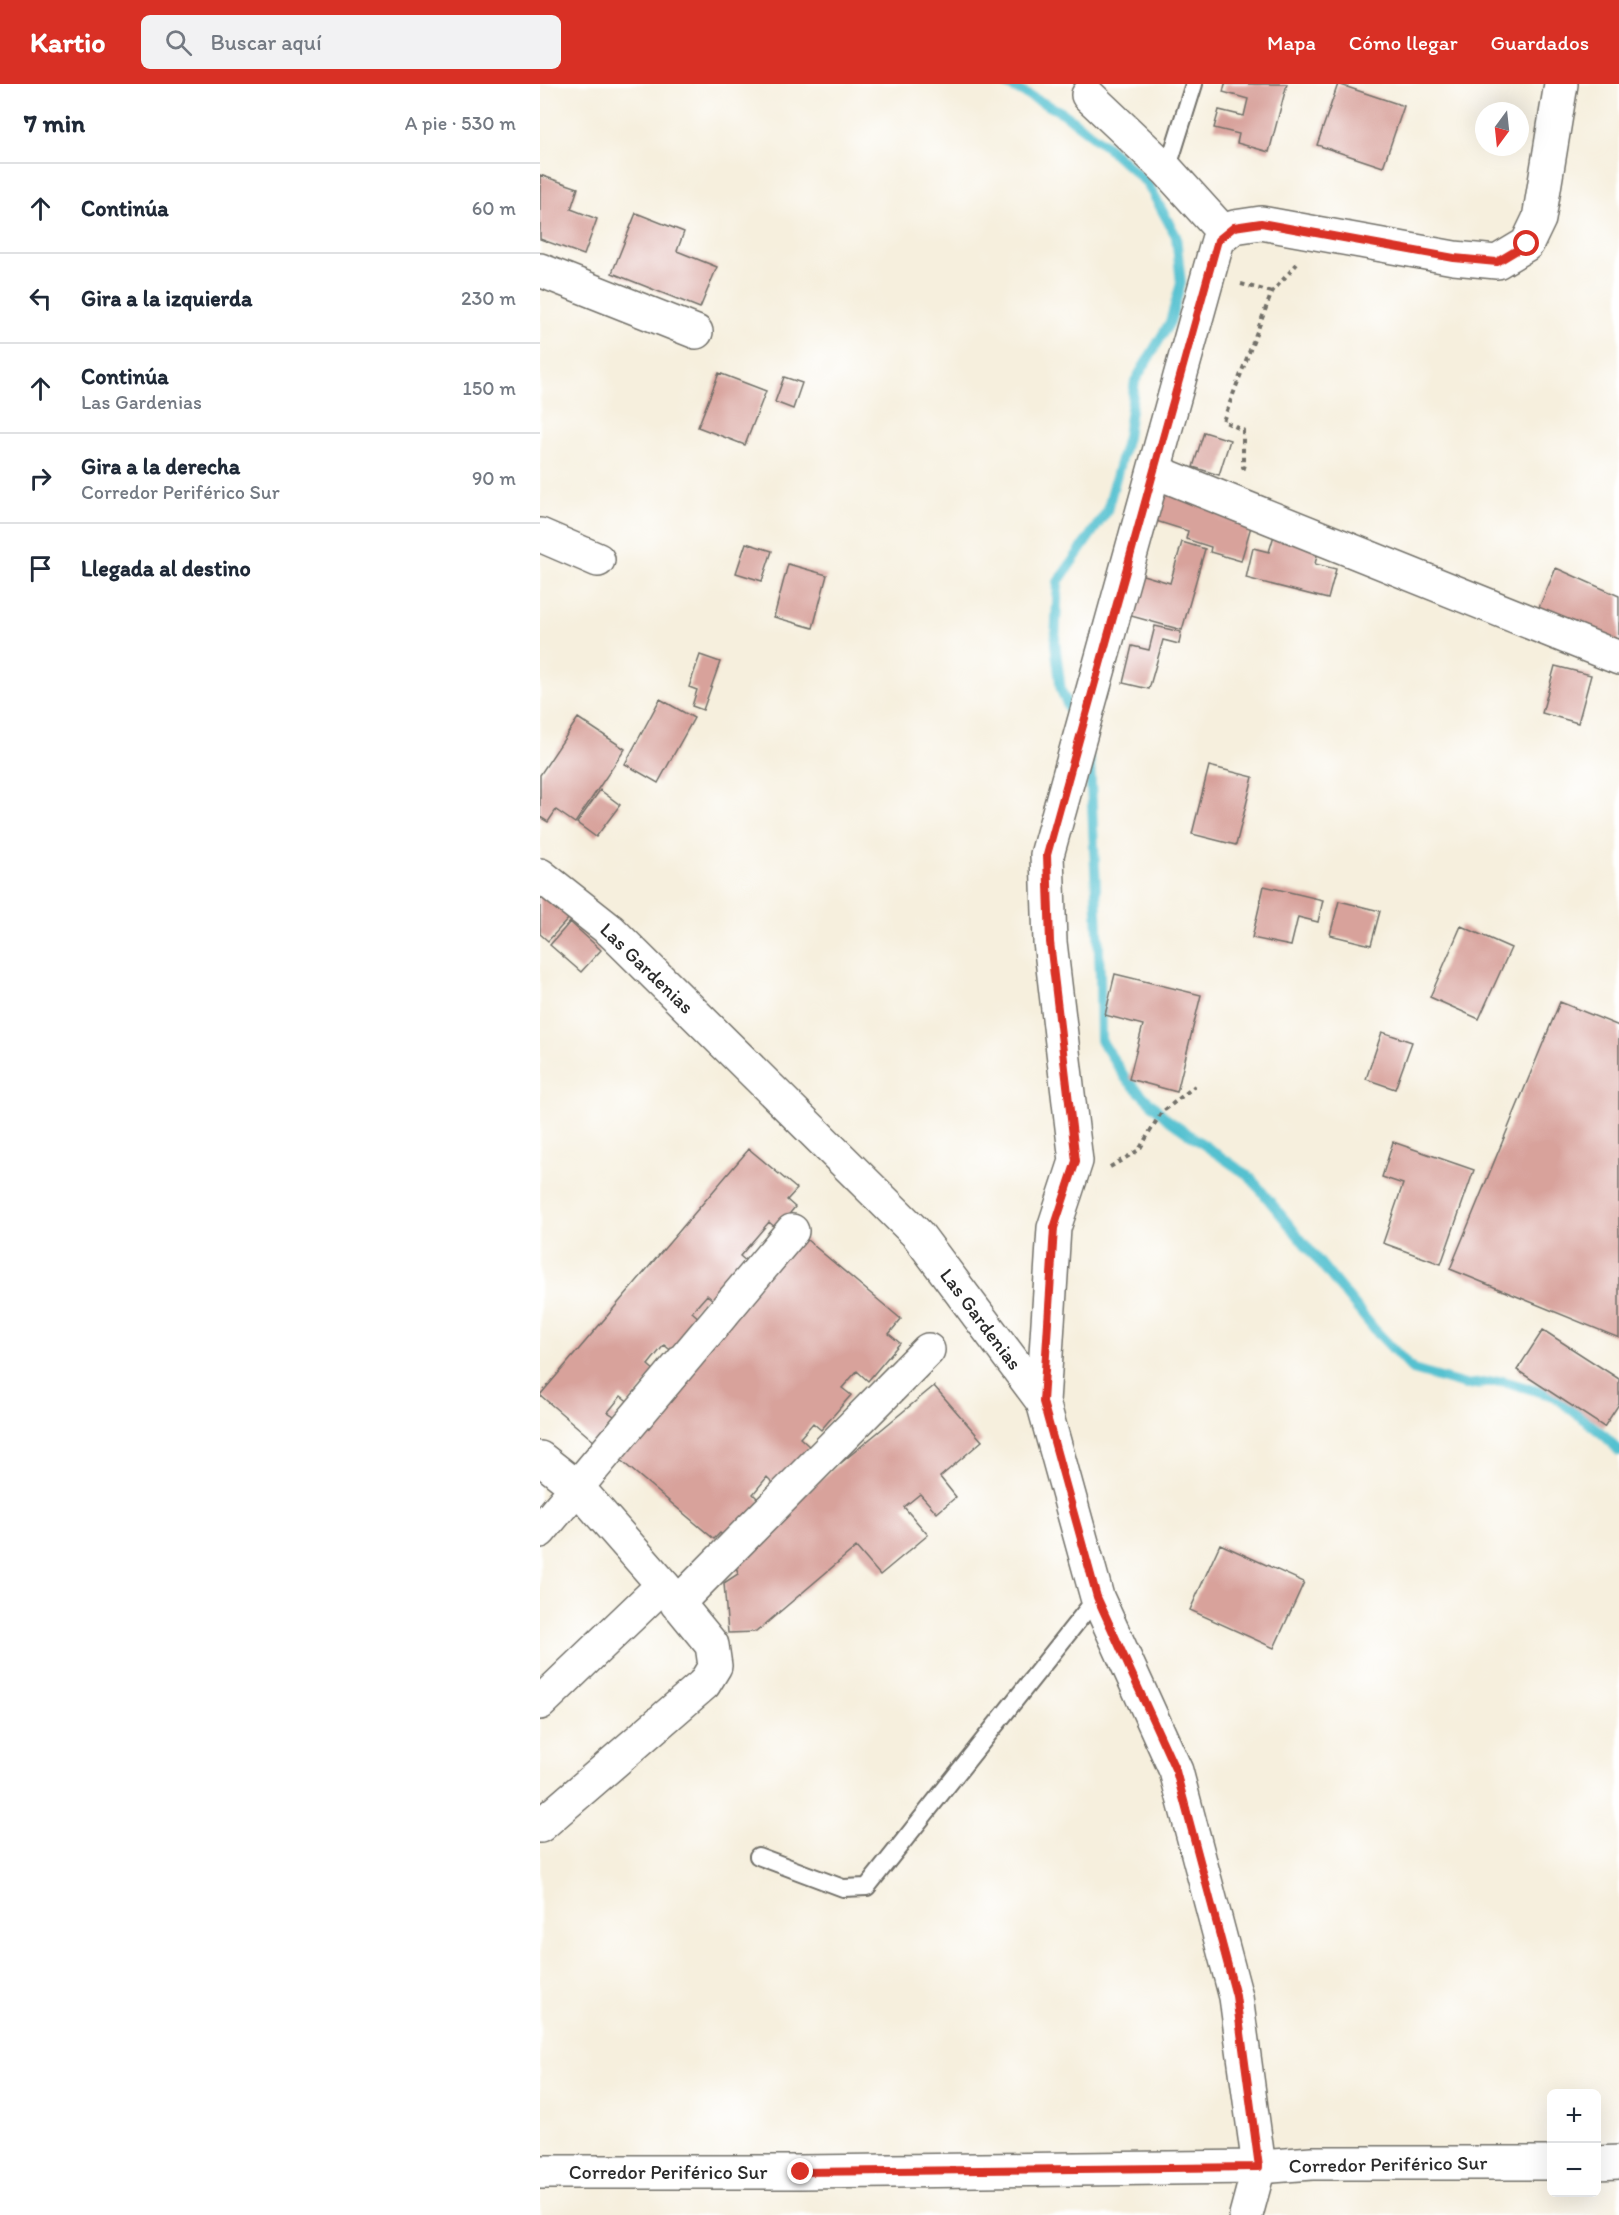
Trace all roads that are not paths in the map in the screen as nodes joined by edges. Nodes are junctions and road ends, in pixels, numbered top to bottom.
1 (1194, 84) edge
2 (1561, 84) edge
3 (1088, 94) dead end
4 (1167, 170) junction
5 (1225, 234) junction
6 (540, 270) edge
7 (696, 332) dead end
8 (1154, 471) junction
9 (540, 535) edge
10 (598, 560) dead end
11 (1619, 658) edge
12 (540, 875) edge
13 (792, 1232) dead end
14 (928, 1350) dead end
15 (1043, 1402) junction
16 (540, 1458) edge
17 (578, 1488) junction
18 (540, 1531) edge
19 (670, 1594) junction
20 (1097, 1597) junction
21 (540, 1703) edge
22 (540, 1826) edge
23 (758, 1856) dead end
24 (1619, 2162) edge
25 (1547, 2163) edge
26 (1601, 2163) edge
27 (1259, 2167) junction
28 (540, 2172) edge
29 (1246, 2215) edge

1 - 4 lane
2 - 5 street
3 - 4 street
4 - 5 street
5 - 8 street
6 - 7 street
8 - 11 street
8 - 15 street
9 - 10 street
12 - 15 street, Las Gardenias
13 - 17 street
14 - 19 street
15 - 20 street, Las Gardenias
16 - 17 street
17 - 18 street
17 - 19 street
19 - 21 street
19 - 22 street
20 - 23 lane
20 - 27 street, Las Gardenias
24 - 26 street
25 - 27 street, Corredor Periférico Sur
27 - 28 street, Corredor Periférico Sur
27 - 29 street, Las Gardenias

